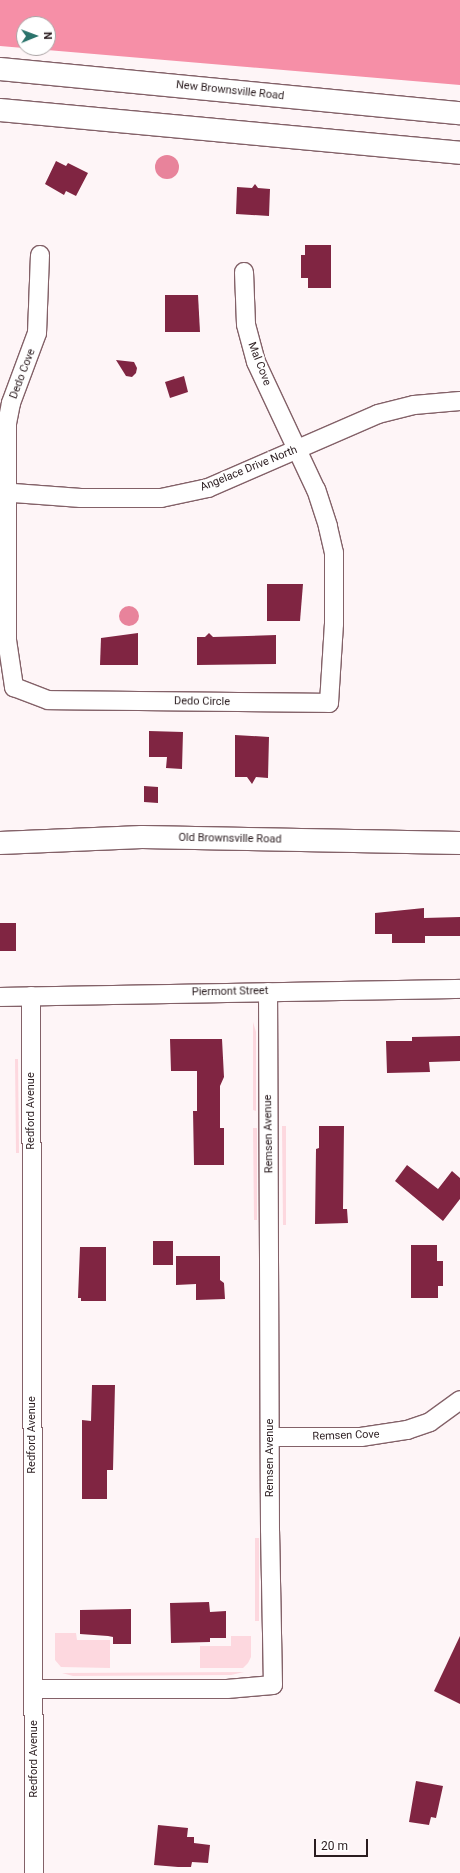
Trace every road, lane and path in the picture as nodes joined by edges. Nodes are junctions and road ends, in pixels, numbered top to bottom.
1 (0, 69) edge
2 (0, 110) edge
3 (460, 113) edge
4 (460, 152) edge
5 (40, 255) dead end
6 (244, 272) dead end
7 (460, 401) edge
8 (296, 451) junction
9 (4, 492) edge
10 (0, 843) edge
11 (460, 843) edge
12 (460, 989) edge
13 (268, 992) junction
14 (31, 996) junction
15 (0, 997) edge
16 (460, 1400) edge
17 (270, 1437) junction
18 (34, 1689) junction
19 (34, 1873) edge

1 - 3 main road, New Brownsville Road
2 - 4 main road
5 - 9 street, Dedo Cove
6 - 8 street, Mal Cove
7 - 8 street, Angelace Drive North
8 - 9 street, Angelace Drive North
8 - 9 street, Dedo Circle
10 - 11 main road, Old Brownsville Road
12 - 13 street, Piermont Street
13 - 14 street, Piermont Street
13 - 17 street, Remsen Avenue
14 - 15 street, Piermont Street
14 - 18 street, Redford Avenue
16 - 17 street, Remsen Cove
17 - 18 street, Remsen Avenue
18 - 19 street, Redford Avenue

